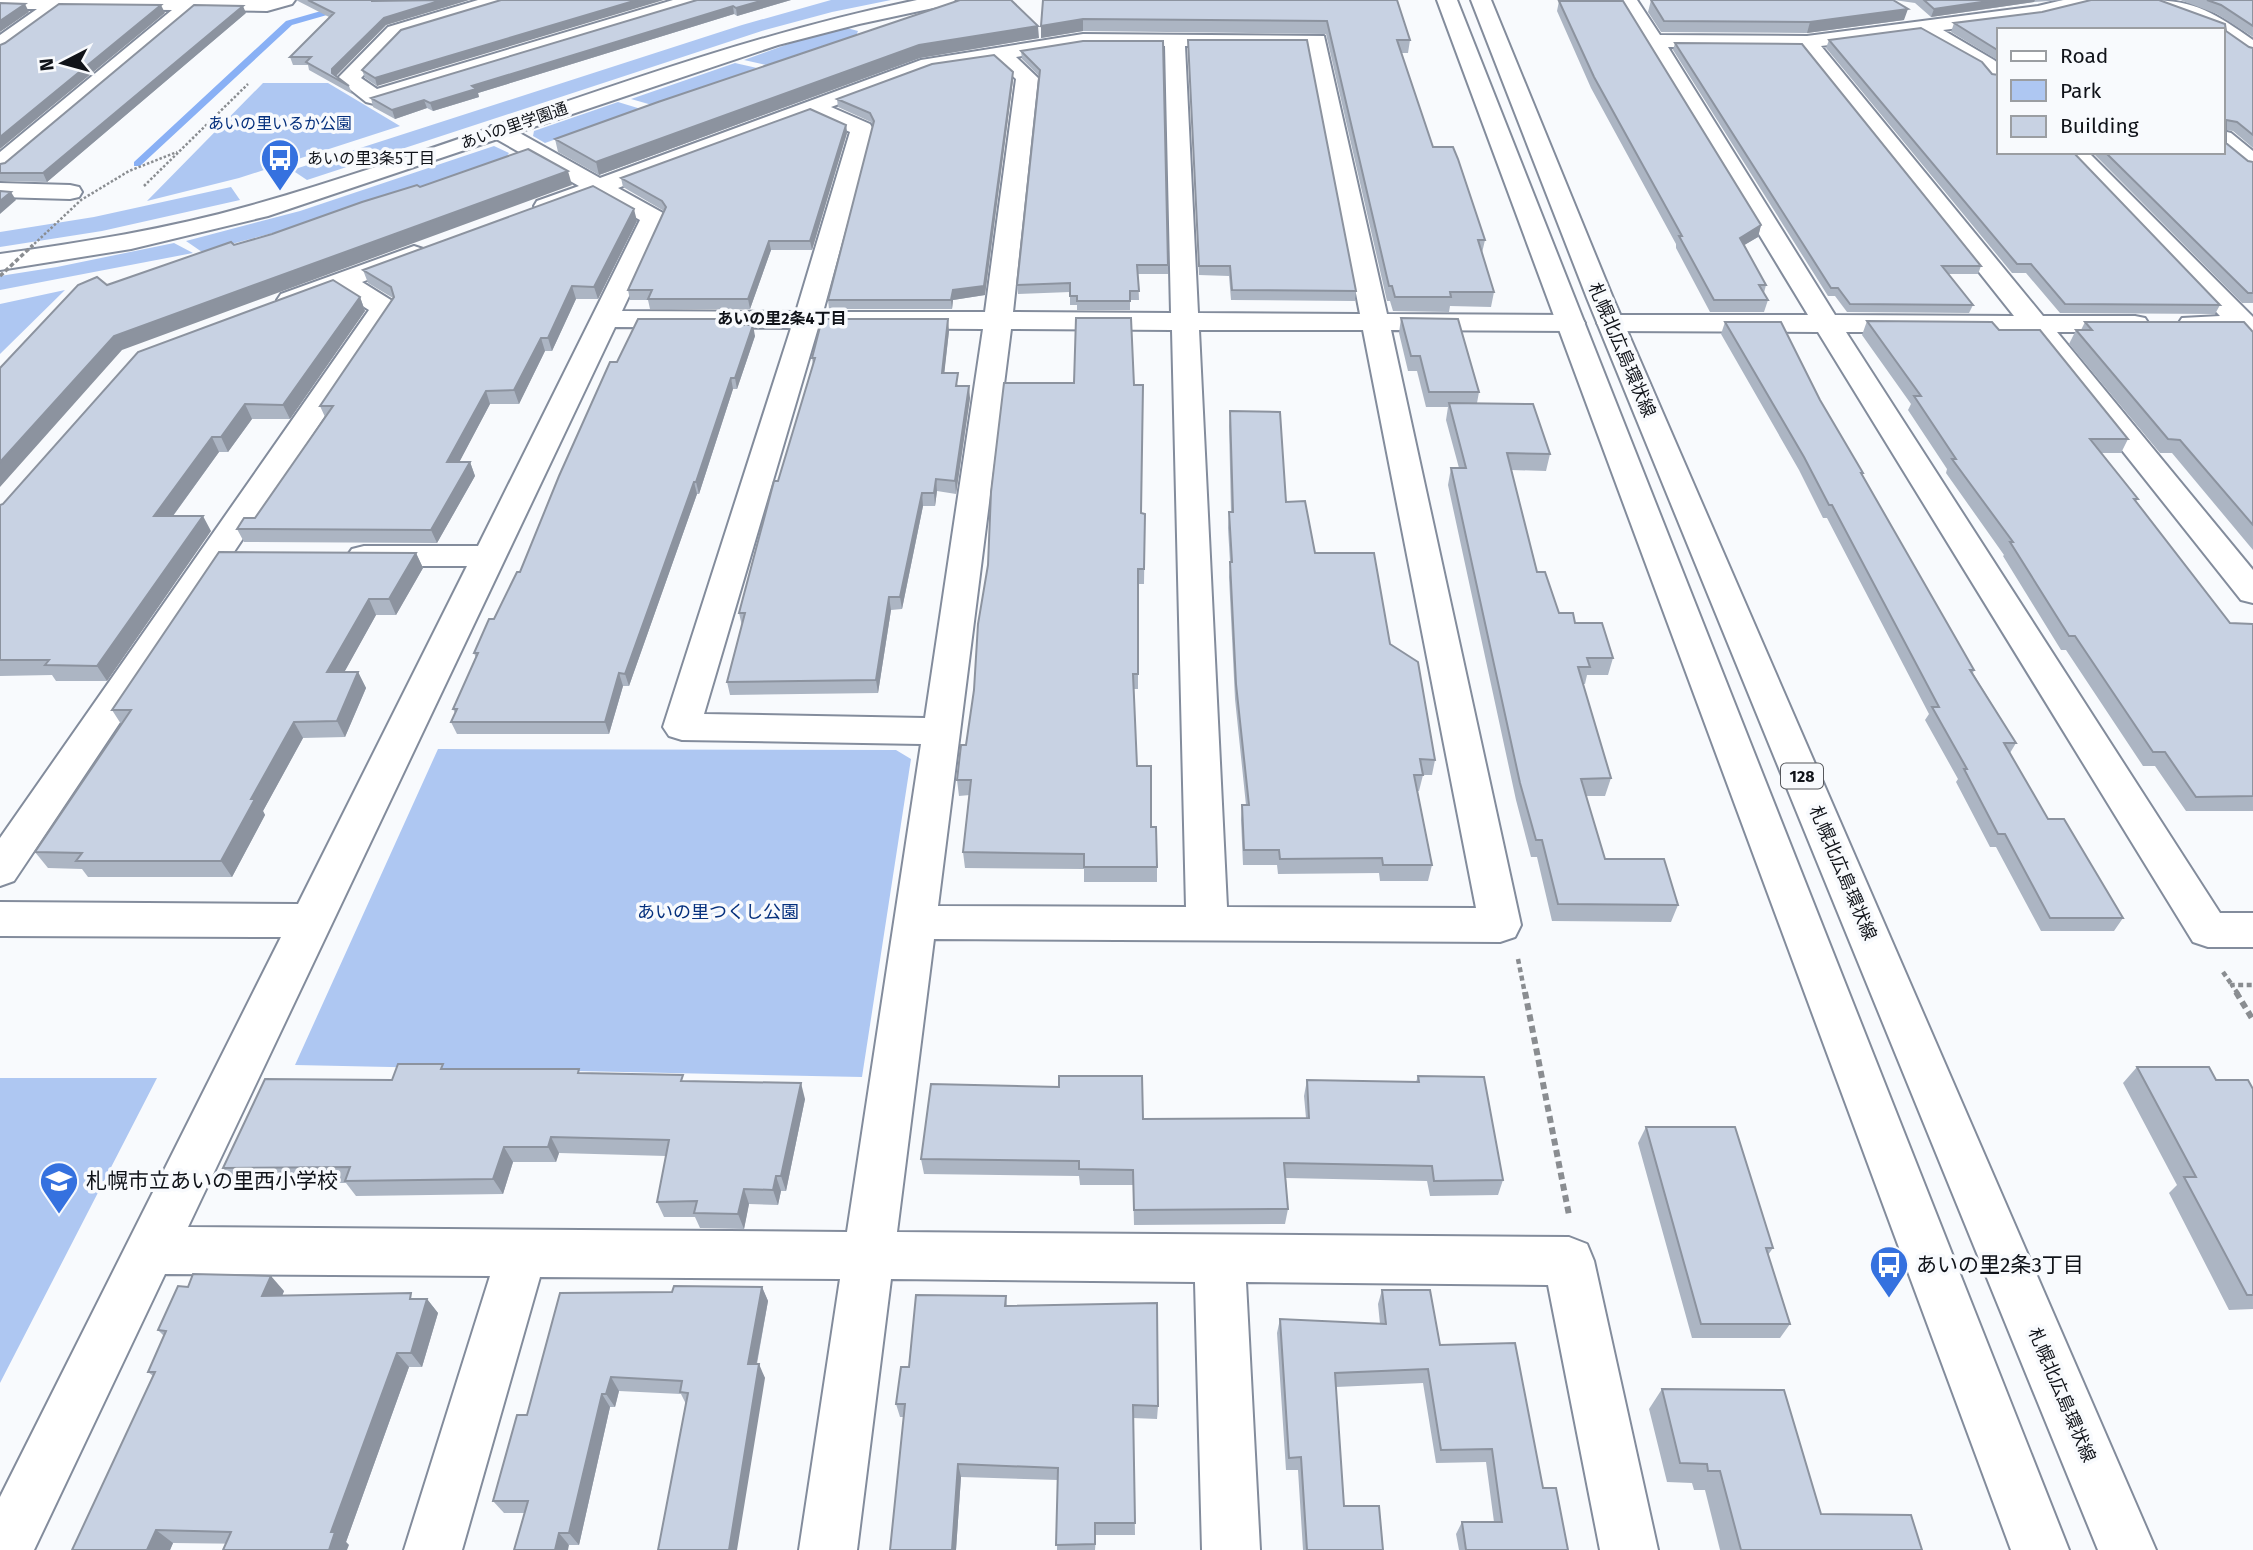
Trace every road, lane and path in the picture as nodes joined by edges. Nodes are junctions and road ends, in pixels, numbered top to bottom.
1 (285, 0) edge
2 (499, 0) edge
3 (694, 0) edge
4 (946, 0) edge
5 (1447, 0) edge
6 (1480, 0) edge
7 (1627, 0) edge
8 (2086, 0) edge
9 (2159, 0) edge
10 (59, 2) edge
11 (194, 2) edge
12 (0, 3) edge
13 (1917, 20) junction
14 (2223, 28) edge
15 (2225, 29) edge
16 (1175, 40) junction
17 (1654, 41) junction
18 (1807, 42) junction
19 (0, 45) edge
20 (2253, 49) edge
21 (1000, 53) junction
22 (1997, 74) edge
23 (248, 84) dead end
24 (813, 107) junction
25 (499, 131) junction
26 (2225, 140) edge
27 (177, 152) junction
28 (2077, 154) edge
29 (2253, 163) edge
30 (0, 164) edge
31 (144, 186) dead end
32 (597, 187) junction
33 (0, 190) edge
34 (70, 192) dead end
35 (520, 215) edge
36 (444, 244) edge
37 (0, 262) edge
38 (0, 276) edge
39 (342, 281) junction
40 (264, 310) edge
41 (606, 319) junction
42 (807, 320) junction
43 (998, 321) junction
44 (1185, 322) junction
45 (1826, 322) junction
46 (1571, 323) junction
47 (1611, 323) junction
48 (1376, 324) junction
49 (2037, 324) junction
50 (2250, 328) edge
51 (216, 555) junction
52 (257, 555) edge
53 (338, 556) edge
54 (488, 556) junction
55 (2253, 592) edge
56 (941, 731) junction
57 (0, 870) edge
58 (0, 919) edge
59 (310, 921) junction
60 (915, 922) junction
61 (1207, 924) junction
62 (2253, 930) edge
63 (1517, 952) dead end
64 (2253, 985) edge
65 (2253, 1020) edge
66 (1572, 1228) dead end
67 (150, 1251) junction
68 (522, 1254) junction
69 (867, 1254) junction
70 (1220, 1260) junction
71 (4, 1550) edge
72 (433, 1550) edge
73 (828, 1550) edge
74 (1231, 1550) edge
75 (1629, 1550) edge
76 (2040, 1550) edge
77 (2127, 1550) edge

1 - 11 street
2 - 3 street
4 - 25 street, あいの里学園通
5 - 46 street, 札幌北広島環状線
6 - 47 street, 札幌北広島環状線 / 128
7 - 17 street
8 - 13 street
9 - 14 street
10 - 11 street
10 - 12 street
10 - 19 street
11 - 30 street
13 - 18 street
13 - 22 street
15 - 20 street
16 - 21 street
16 - 44 street
16 - 48 street
17 - 18 street
17 - 45 street
18 - 49 street
21 - 24 street
21 - 43 street
23 - 27 path
24 - 32 street
24 - 42 street
25 - 32 street
25 - 37 street, あいの里学園通
26 - 29 street
27 - 31 path, bridge
27 - 38 path, bridge
28 - 50 street
32 - 35 street
32 - 41 street
33 - 34 street
36 - 39 street
39 - 40 street
39 - 51 street
41 - 42 street
41 - 54 street
42 - 43 street
42 - 56 street
43 - 44 street
43 - 56 street
44 - 48 street
44 - 61 street
45 - 47 street
45 - 49 street
45 - 62 street
46 - 48 street
46 - 76 street, 札幌北広島環状線
47 - 77 street, 札幌北広島環状線 / 128
48 - 61 street
49 - 50 street
49 - 55 street
51 - 52 street
51 - 57 street
53 - 54 street
54 - 59 street
56 - 60 street
58 - 59 street
59 - 67 street
60 - 61 street
60 - 69 street
63 - 66 path
64 - 65 path
67 - 68 street
67 - 71 street
68 - 69 street
68 - 72 street
69 - 70 street
69 - 73 street
70 - 74 street
70 - 75 street

